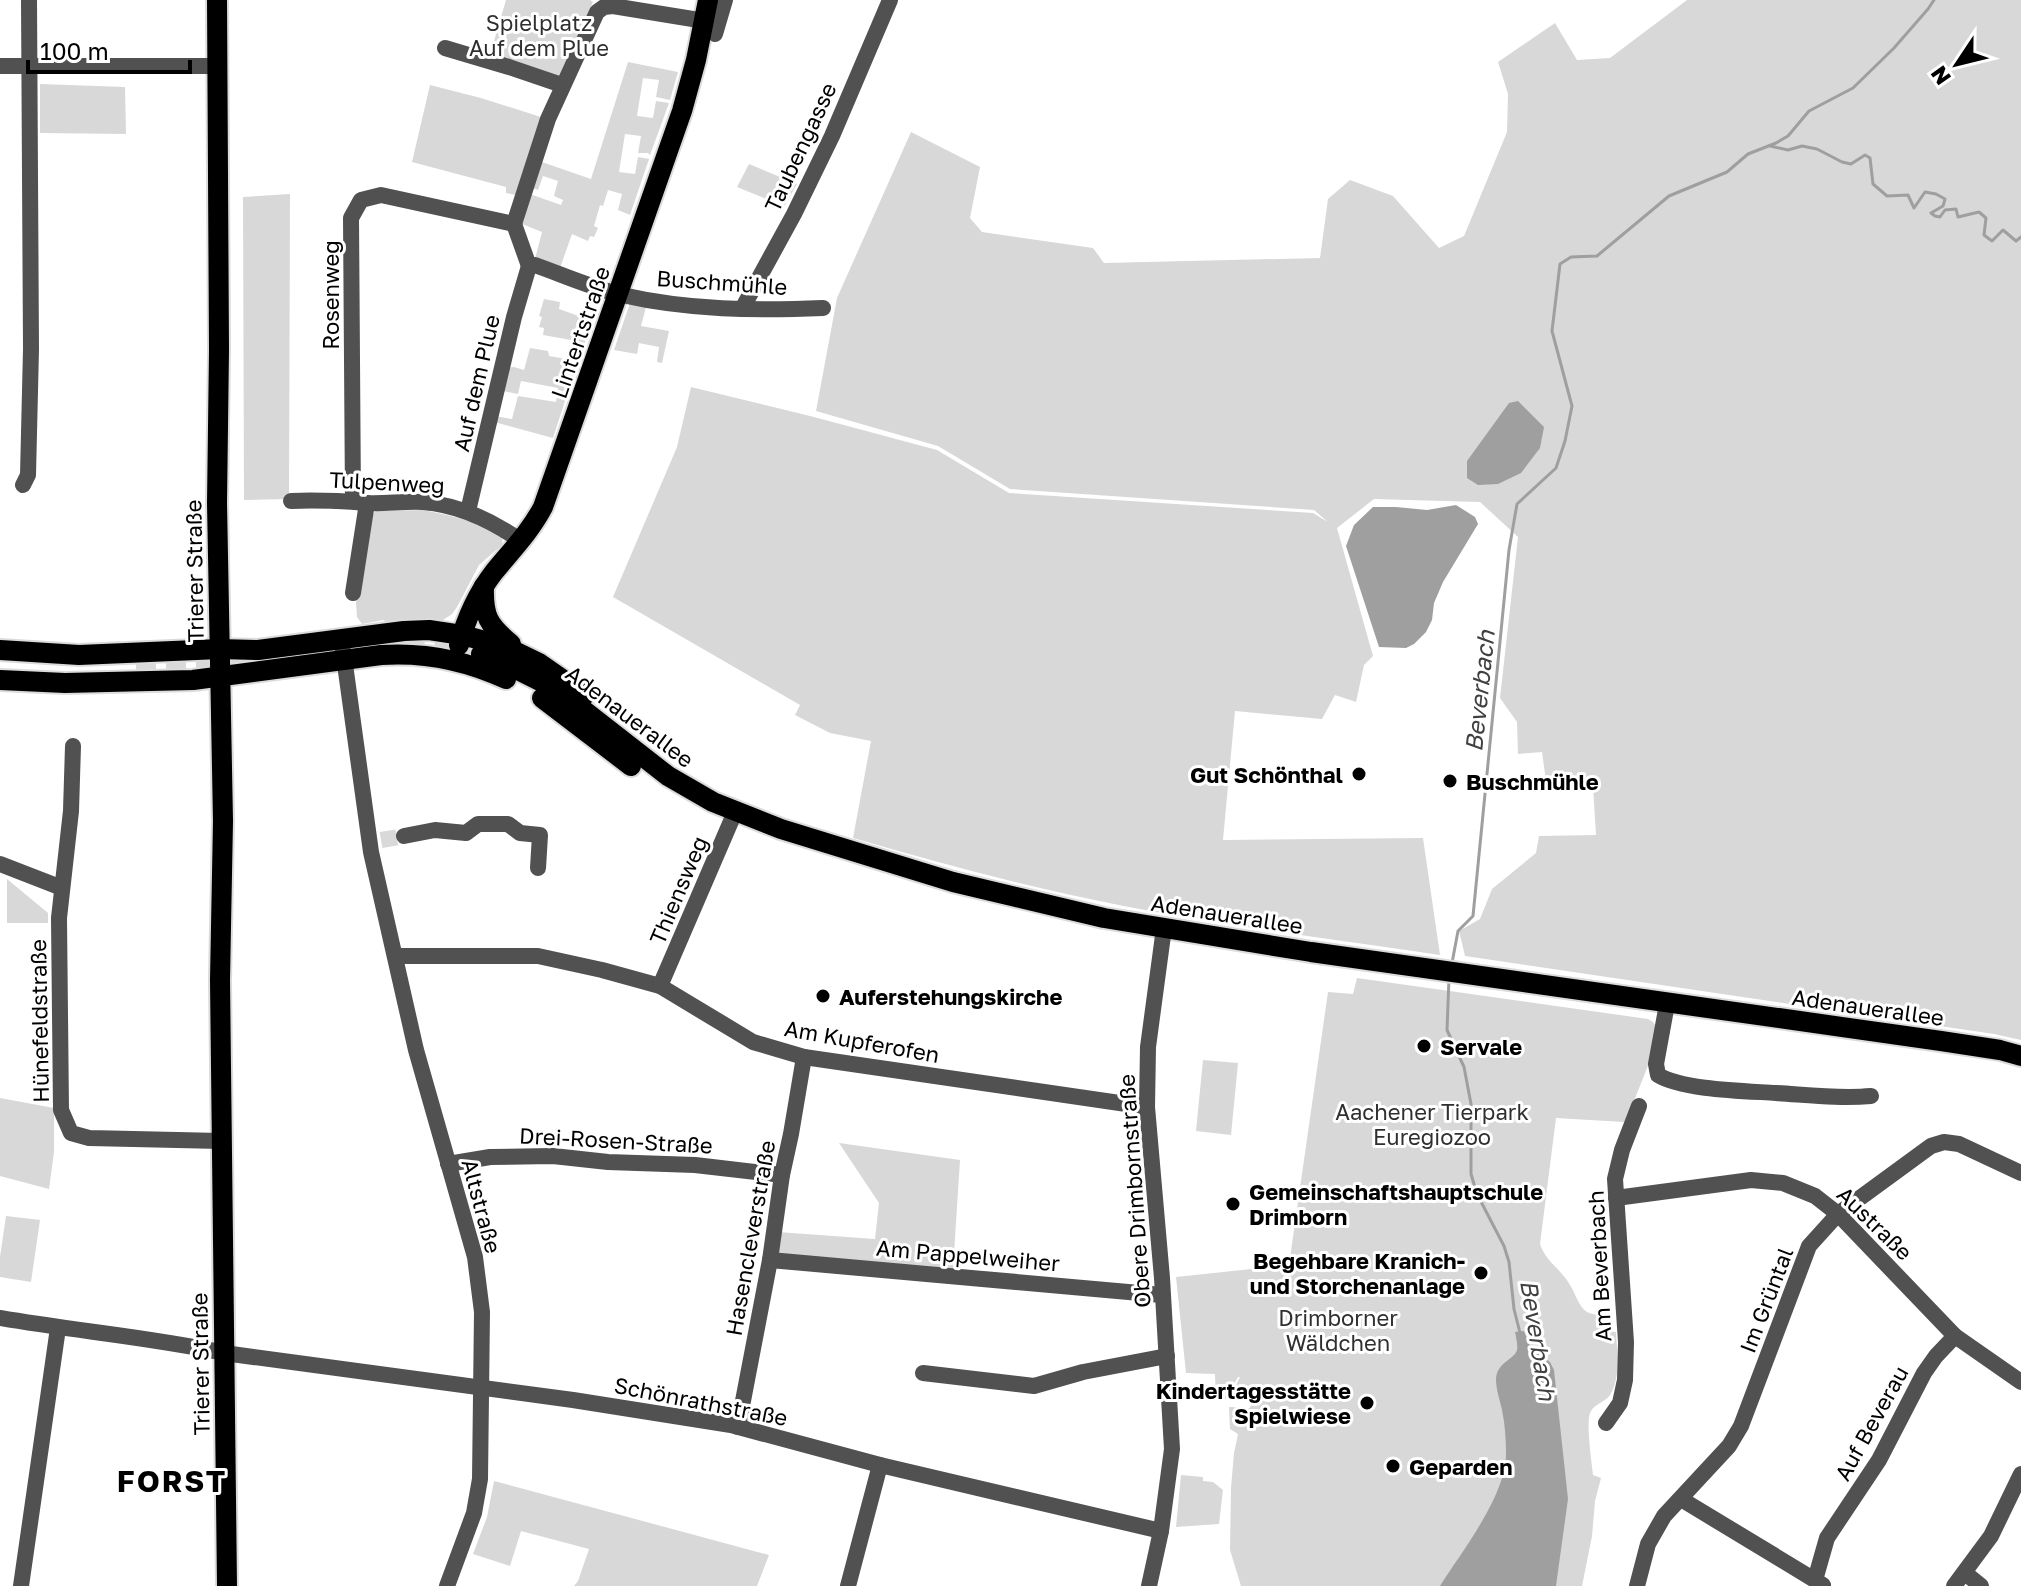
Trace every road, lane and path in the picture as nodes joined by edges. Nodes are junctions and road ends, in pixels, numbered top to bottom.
1 (29, 0) edge
2 (217, 0) edge
3 (725, 0) edge
4 (890, 0) edge
5 (709, 18) edge
6 (445, 48) dead end
7 (29, 65) junction
8 (0, 66) edge
9 (218, 66) junction
10 (562, 85) junction
11 (514, 224) junction
12 (529, 266) junction
13 (619, 294) junction
14 (823, 308) dead end
15 (742, 309) junction
16 (23, 485) dead end
17 (291, 501) dead end
18 (360, 502) junction
19 (468, 511) junction
20 (521, 541) junction
21 (484, 586) junction
22 (353, 593) dead end
23 (462, 635) junction
24 (220, 649) junction
25 (0, 650) edge
26 (343, 650) junction
27 (481, 654) tunnel mouth
28 (525, 656) junction
29 (455, 661) junction
30 (0, 664) edge
31 (136, 667) tunnel mouth
32 (220, 677) junction
33 (0, 680) edge
34 (73, 746) dead end
35 (703, 797) junction
36 (735, 812) junction
37 (404, 836) tunnel mouth
38 (0, 864) edge
39 (538, 868) dead end
40 (62, 888) junction
41 (1164, 928) junction
42 (396, 956) junction
43 (660, 986) junction
44 (1667, 1004) junction
45 (2021, 1056) edge
46 (804, 1057) junction
47 (1871, 1096) dead end
48 (1639, 1106) dead end
49 (1147, 1107) junction
50 (221, 1141) junction
51 (448, 1164) junction
52 (2021, 1173) edge
53 (782, 1175) junction
54 (1616, 1198) junction
55 (1838, 1214) junction
56 (770, 1260) junction
57 (1162, 1295) junction
58 (0, 1318) edge
59 (58, 1328) junction
60 (1955, 1336) junction
61 (224, 1353) junction
62 (1167, 1356) junction
63 (923, 1373) dead end
64 (2021, 1382) edge
65 (480, 1387) junction
66 (1606, 1423) dead end
67 (738, 1427) junction
68 (880, 1465) junction
69 (2021, 1474) edge
70 (1681, 1499) junction
71 (1161, 1531) junction
72 (1959, 1579) edge
73 (1820, 1583) edge
74 (21, 1586) edge
75 (227, 1586) edge
76 (447, 1586) edge
77 (848, 1586) edge
78 (1149, 1586) edge
79 (1637, 1586) edge
80 (1981, 1586) edge

1 - 7 street
2 - 9 main road, Trierer Straße
3 - 5 street
4 - 15 street, Taubengasse
5 - 10 street
5 - 13 main road, Lintertstraße
6 - 10 street
7 - 8 street
7 - 9 street
7 - 16 street
9 - 24 main road, Trierer Straße
10 - 11 street
11 - 12 street
11 - 18 street, Rosenweg
12 - 13 street, Buschmühle
12 - 19 street, Auf dem Plue
13 - 15 street, Buschmühle
13 - 20 main road, Lintertstraße
14 - 15 street, Buschmühle
17 - 18 street, Tulpenweg
18 - 19 street, Tulpenweg
18 - 22 street, Rosenweg
19 - 20 street, Tulpenweg
20 - 21 main road, Lintertstraße
21 - 23 main road, Lintertstraße
21 - 28 main road
23 - 26 main road
23 - 28 main road
23 - 29 main road, Lintertstraße
24 - 25 main road
24 - 26 main road
24 - 32 main road, Trierer Straße
26 - 29 main road
26 - 32 main road
26 - 42 street, Altstraße
27 - 35 main road, Adenauerallee
28 - 35 main road
29 - 35 main road
30 - 31 main road
32 - 33 main road
32 - 50 main road, Trierer Straße
34 - 40 street, Hünefeldstraße
35 - 36 main road, Adenauerallee
36 - 41 main road, Adenauerallee
36 - 43 street, Thiensweg
37 - 39 street
38 - 40 street
40 - 50 street, Hünefeldstraße
41 - 44 main road, Adenauerallee
41 - 49 street, Obere Drimbornstraße
42 - 43 street, Am Kupferofen
42 - 51 street, Altstraße
43 - 46 street, Am Kupferofen
44 - 45 main road, Adenauerallee
44 - 47 street
46 - 49 street, Am Kupferofen
46 - 53 street, Hasencleverstraße
48 - 54 street, Am Beverbach
49 - 57 street, Obere Drimbornstraße
50 - 61 main road, Trierer Straße
51 - 53 street, Drei-Rosen-Straße
51 - 65 street, Altstraße
52 - 55 street, Im Grüntal
53 - 56 street, Hasencleverstraße
54 - 55 street, Austraße
54 - 66 street, Am Beverbach
55 - 60 street, Austraße
55 - 70 street, Im Grüntal
56 - 57 street, Am Pappelweiher
56 - 67 street, Hasencleverstraße
57 - 62 street, Obere Drimbornstraße
58 - 59 street, Schönrathstraße
59 - 61 street, Schönrathstraße
59 - 74 street
60 - 64 street, Austraße
60 - 73 street, Auf Beverau
61 - 65 street, Schönrathstraße
61 - 75 main road, Trierer Straße
62 - 63 street
62 - 71 street, Obere Drimbornstraße
65 - 67 street, Schönrathstraße
65 - 76 street, Altstraße
67 - 68 street, Schönrathstraße
68 - 71 street, Schönrathstraße
68 - 77 street
69 - 72 street
70 - 73 street
70 - 79 street, Im Grüntal
71 - 78 street, Obere Drimbornstraße
72 - 80 street

